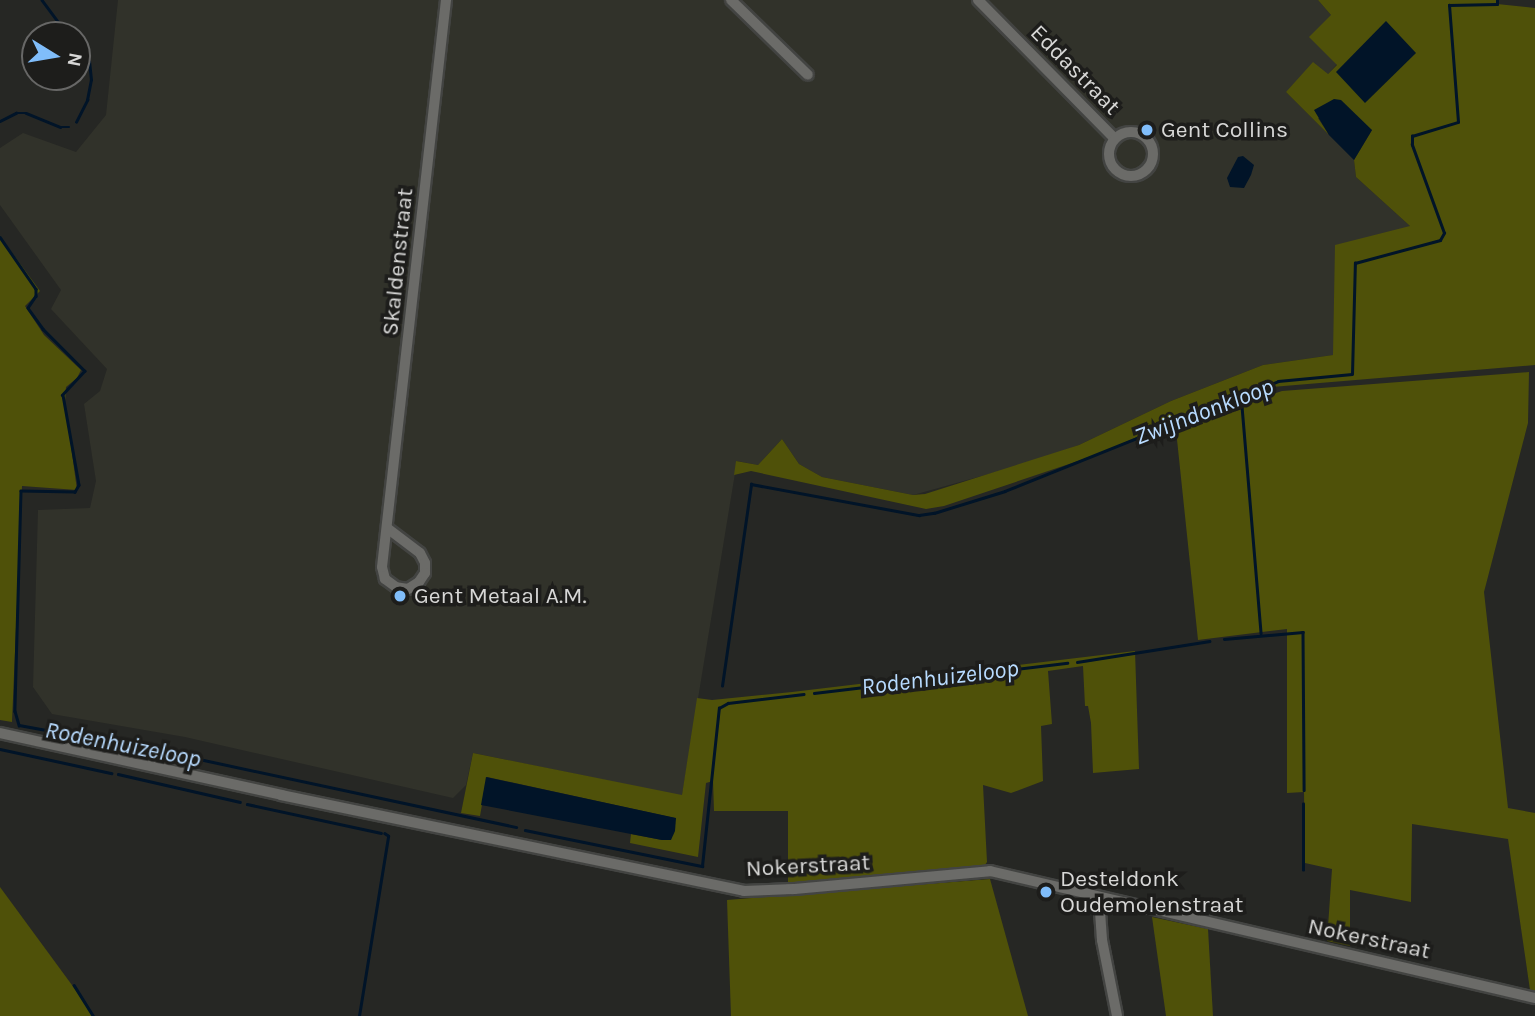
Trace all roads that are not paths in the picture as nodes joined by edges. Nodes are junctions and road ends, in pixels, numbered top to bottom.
1 (446, 0) edge
2 (732, 0) edge
3 (978, 0) edge
4 (808, 75) dead end
5 (1114, 138) junction
6 (387, 528) junction
7 (0, 733) edge
8 (1100, 897) junction
9 (1535, 998) edge
10 (1117, 1016) edge

1 - 6 street, Skaldenstraat
2 - 4 street
3 - 5 street, Eddastraat
5 - 5 street, Eddastraat
6 - 6 street, Skaldenstraat
7 - 8 street, Nokerstraat
8 - 9 street, Nokerstraat
8 - 10 street

